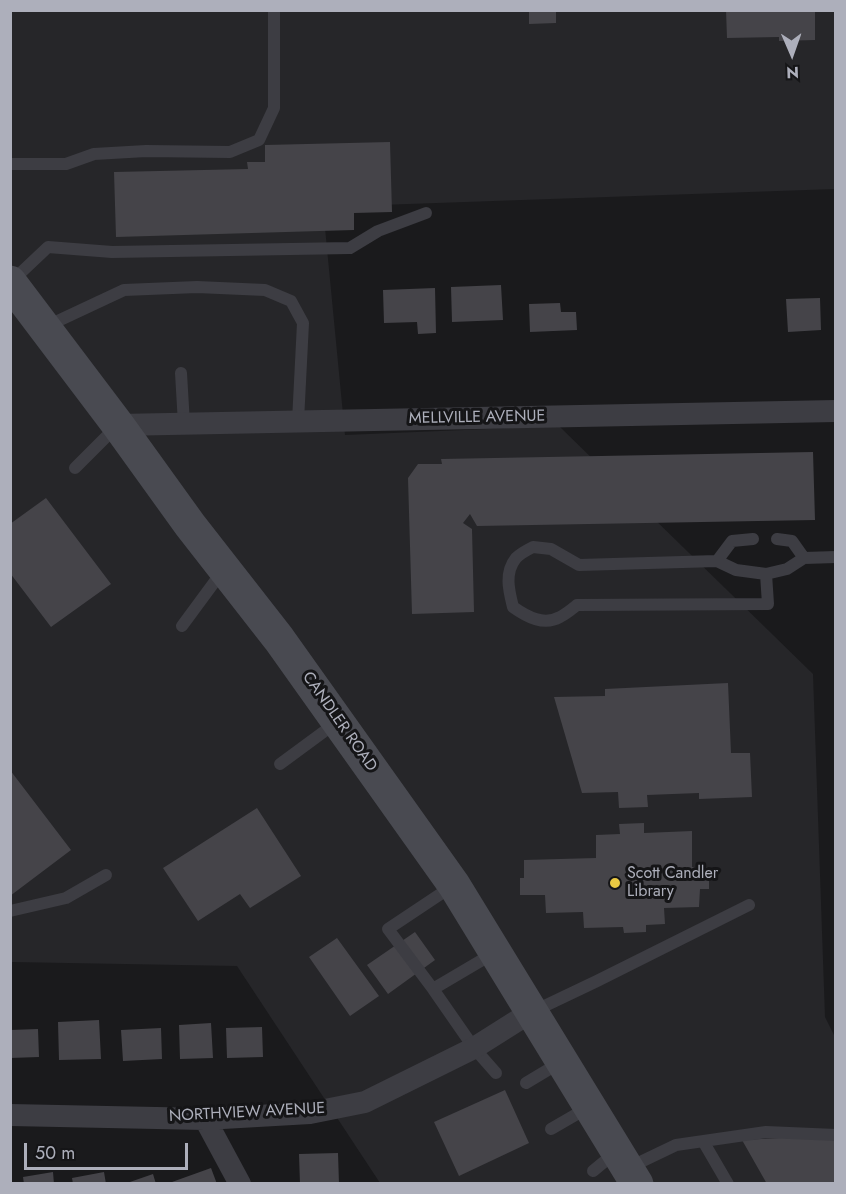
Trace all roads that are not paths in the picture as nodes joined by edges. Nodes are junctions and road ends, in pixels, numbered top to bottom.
1 (274, 10) edge
2 (10, 164) edge
3 (426, 213) dead end
4 (11, 282) edge
5 (44, 327) junction
6 (181, 373) dead end
7 (836, 411) edge
8 (298, 421) junction
9 (184, 423) junction
10 (118, 425) junction
11 (75, 468) dead end
12 (753, 539) dead end
13 (777, 539) dead end
14 (836, 557) edge
15 (804, 558) junction
16 (717, 561) junction
17 (224, 569) junction
18 (766, 574) junction
19 (182, 626) dead end
20 (338, 722) junction
21 (280, 764) dead end
22 (106, 875) dead end
23 (454, 885) junction
24 (749, 905) dead end
25 (10, 911) edge
26 (495, 952) junction
27 (433, 989) junction
28 (531, 1012) junction
29 (474, 1048) junction
30 (562, 1061) junction
31 (496, 1073) dead end
32 (526, 1083) dead end
33 (590, 1107) junction
34 (10, 1115) edge
35 (205, 1119) junction
36 (551, 1129) dead end
37 (836, 1135) edge
38 (703, 1141) junction
39 (619, 1168) edge
40 (240, 1184) edge
41 (728, 1184) edge

1 - 2 lane
3 - 4 lane
4 - 5 main road, CANDLER ROAD
5 - 8 lane
5 - 10 main road, CANDLER ROAD
6 - 9 lane
7 - 8 street, MELLVILLE AVENUE
8 - 9 street, MELLVILLE AVENUE
9 - 10 street, MELLVILLE AVENUE
10 - 11 lane
10 - 17 main road, CANDLER ROAD
12 - 16 lane
13 - 15 lane
14 - 15 lane
15 - 18 lane
16 - 18 lane
16 - 18 lane
17 - 19 lane
17 - 20 main road, CANDLER ROAD
20 - 21 lane
20 - 23 main road, CANDLER ROAD
22 - 25 lane
23 - 26 main road, CANDLER ROAD
23 - 27 lane
24 - 28 lane
26 - 27 lane
26 - 28 main road, CANDLER ROAD
27 - 29 lane
28 - 29 street, NORTHVIEW AVENUE
28 - 30 main road, CANDLER ROAD
29 - 31 lane
29 - 35 street, NORTHVIEW AVENUE
30 - 32 lane
30 - 33 main road, CANDLER ROAD
33 - 36 lane
33 - 39 main road, CANDLER ROAD
34 - 35 street, NORTHVIEW AVENUE
35 - 40 street
37 - 38 lane
38 - 39 lane
38 - 41 lane

